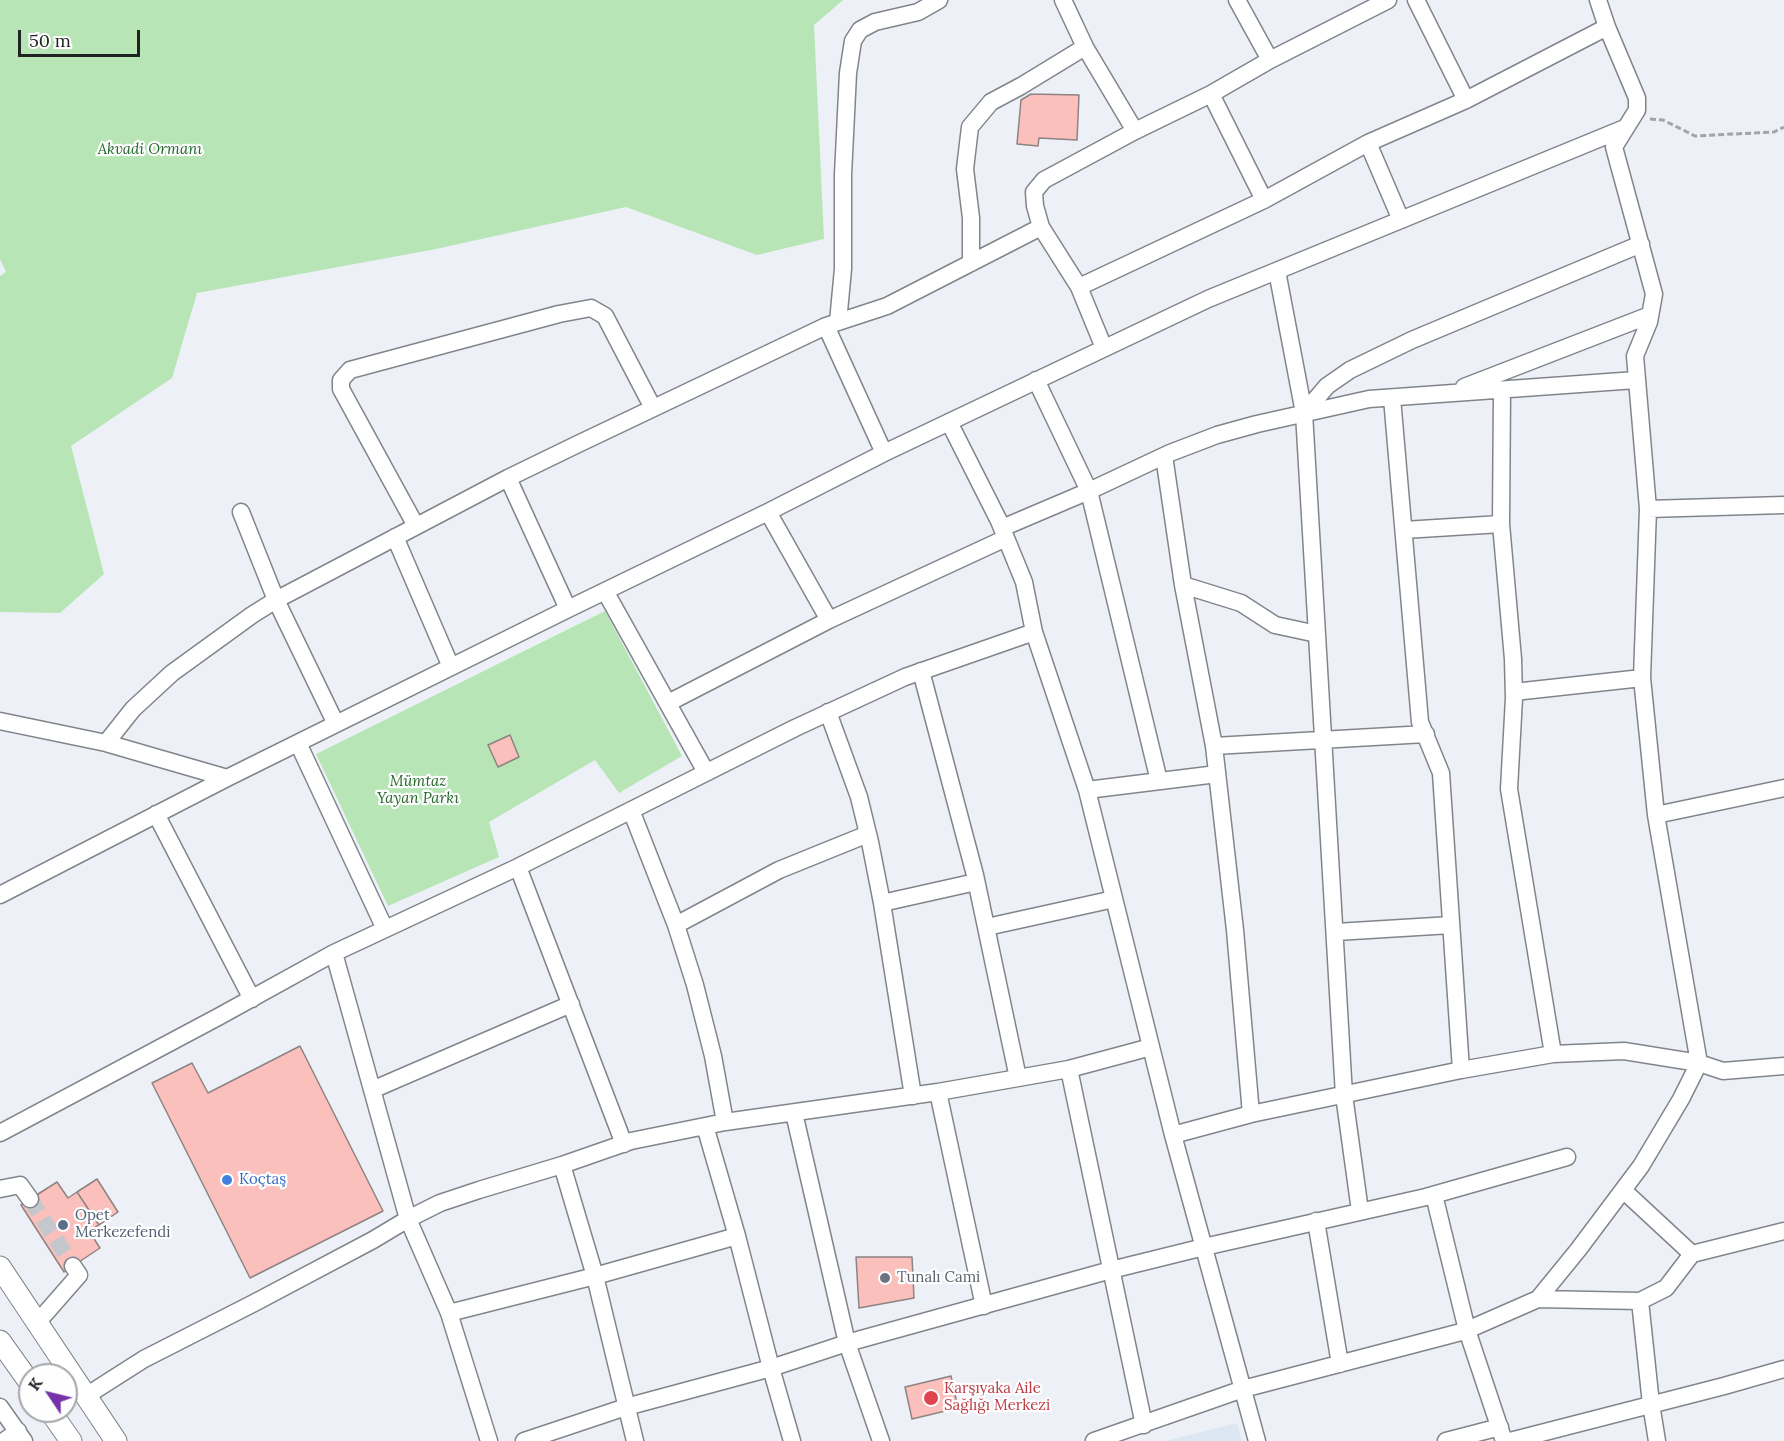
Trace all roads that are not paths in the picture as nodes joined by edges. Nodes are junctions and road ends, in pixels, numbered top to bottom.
1 (939, 0) edge
2 (1063, 0) edge
3 (1237, 0) edge
4 (1388, 0) edge
5 (1416, 0) edge
6 (1598, 0) edge
7 (1606, 27) junction
8 (1085, 47) junction
9 (1270, 60) junction
10 (1211, 94) junction
11 (1466, 100) junction
12 (1628, 123) junction
13 (1135, 131) junction
14 (1368, 143) junction
15 (1264, 200) junction
16 (1401, 220) junction
17 (1041, 227) junction
18 (1641, 244) junction
19 (971, 263) junction
20 (1277, 271) junction
21 (1079, 287) junction
22 (1650, 315) junction
23 (832, 324) junction
24 (1104, 348) junction
25 (1036, 380) junction
26 (1636, 380) junction
27 (1502, 390) junction
28 (1446, 394) junction
29 (1392, 398) junction
30 (653, 408) junction
31 (1304, 414) junction
32 (949, 422) junction
33 (884, 453) junction
34 (1164, 456) junction
35 (508, 478) junction
36 (1089, 491) junction
37 (1784, 505) edge
38 (1648, 508) junction
39 (241, 512) dead end
40 (768, 512) junction
41 (1501, 524) junction
42 (416, 526) junction
43 (1404, 530) junction
44 (1004, 533) junction
45 (395, 537) junction
46 (1183, 585) junction
47 (605, 591) junction
48 (276, 600) junction
49 (568, 609) junction
50 (829, 620) junction
51 (1034, 632) junction
52 (1317, 634) junction
53 (451, 667) junction
54 (921, 671) junction
55 (1642, 678) junction
56 (1514, 692) junction
57 (668, 703) junction
58 (828, 712) junction
59 (0, 721) edge
60 (336, 724) junction
61 (1426, 734) junction
62 (1323, 739) junction
63 (106, 743) junction
64 (298, 743) junction
65 (1214, 746) junction
66 (706, 772) junction
67 (1217, 774) junction
68 (227, 778) junction
69 (1160, 781) junction
70 (1784, 788) edge
71 (1087, 790) junction
72 (631, 810) junction
73 (156, 814) junction
74 (1656, 815) junction
75 (868, 834) junction
76 (518, 867) junction
77 (976, 882) junction
78 (2, 890) edge
79 (1114, 899) junction
80 (882, 903) junction
81 (676, 925) junction
82 (1451, 925) junction
83 (987, 927) junction
84 (385, 929) junction
85 (1336, 932) junction
86 (334, 953) junction
87 (252, 999) junction
88 (570, 1005) junction
89 (1151, 1047) junction
90 (1553, 1054) junction
91 (1699, 1063) junction
92 (1784, 1066) edge
93 (1069, 1069) junction
94 (1461, 1070) junction
95 (1018, 1078) junction
96 (372, 1090) junction
97 (938, 1092) junction
98 (1344, 1095) junction
99 (913, 1096) junction
100 (794, 1113) junction
101 (1251, 1114) junction
102 (725, 1122) junction
103 (705, 1126) junction
104 (0, 1134) edge
105 (1173, 1135) junction
106 (624, 1144) junction
107 (1567, 1157) dead end
108 (562, 1165) junction
109 (0, 1189) edge
110 (1623, 1190) junction
111 (1434, 1195) junction
112 (30, 1199) tunnel mouth
113 (1360, 1211) junction
114 (408, 1219) junction
115 (1316, 1221) junction
116 (1784, 1231) edge
117 (737, 1236) junction
118 (1204, 1246) junction
119 (1692, 1254) junction
120 (73, 1266) dead end
121 (0, 1267) edge
122 (1111, 1270) junction
123 (595, 1276) junction
124 (1538, 1299) junction
125 (1640, 1301) junction
126 (984, 1306) junction
127 (449, 1313) junction
128 (37, 1323) junction
129 (1467, 1330) junction
130 (0, 1341) edge
131 (848, 1343) junction
132 (1340, 1364) junction
133 (18, 1366) edge
134 (771, 1368) junction
135 (1784, 1369) edge
136 (1243, 1389) junction
137 (86, 1396) junction
138 (1651, 1404) junction
139 (0, 1407) edge
140 (626, 1407) junction
141 (58, 1423) edge
142 (1144, 1425) junction
143 (1502, 1434) edge
144 (15, 1438) edge
145 (71, 1441) edge
146 (116, 1441) edge
147 (489, 1441) edge
148 (524, 1441) edge
149 (635, 1441) edge
150 (792, 1441) edge
151 (881, 1441) edge
152 (1094, 1441) edge
153 (1257, 1441) edge
154 (1446, 1441) edge
155 (1510, 1441) edge
156 (1658, 1441) edge

1 - 23 street
2 - 8 street
3 - 9 street
4 - 9 street
5 - 11 street
6 - 7 street
7 - 11 street
7 - 12 street
8 - 13 street
8 - 19 street
9 - 10 street
10 - 13 street
10 - 15 street
11 - 14 street
12 - 16 street
12 - 18 street
13 - 17 street
14 - 15 street
14 - 16 street
15 - 21 street
16 - 20 street
17 - 19 street
17 - 21 street
18 - 22 street
18 - 31 street
19 - 23 street
20 - 24 street
20 - 31 street
21 - 24 street
22 - 26 street
22 - 28 street
23 - 30 street
23 - 33 street
24 - 25 street
25 - 32 street
25 - 36 street
26 - 27 street
26 - 38 street
27 - 28 street
27 - 41 street
28 - 29 street
29 - 31 street
29 - 43 street
30 - 35 street
30 - 42 street
31 - 34 street
31 - 52 street
32 - 33 street
32 - 44 street
33 - 40 street
34 - 36 street
34 - 46 street
35 - 42 street
35 - 49 street
36 - 44 street
36 - 69 street
37 - 38 street
38 - 55 street
39 - 48 street
40 - 47 street
40 - 50 street
41 - 43 street
41 - 56 street
42 - 45 street
43 - 61 street
44 - 50 street
44 - 51 street
45 - 48 street
45 - 53 street
46 - 52 street
46 - 65 street
47 - 49 street
47 - 57 street
48 - 60 street
48 - 63 street
49 - 53 street
50 - 57 street
51 - 54 street
51 - 71 street
52 - 62 street
53 - 60 street
54 - 58 street
54 - 77 street
55 - 56 street
55 - 74 street
56 - 90 street
57 - 66 street
58 - 66 street
58 - 75 street
59 - 63 street
60 - 64 street
61 - 62 street
61 - 82 street
62 - 65 street
62 - 85 street
63 - 68 street
64 - 68 street
64 - 84 street
65 - 67 street
66 - 72 street
67 - 69 street
67 - 101 street
68 - 73 street
69 - 71 street
70 - 74 street
71 - 79 street
72 - 76 street
72 - 81 street
73 - 78 street
73 - 87 street
74 - 91 street
75 - 80 street
75 - 81 street
76 - 84 street
76 - 88 street
77 - 80 street
77 - 83 street
79 - 83 street
79 - 89 street
80 - 99 street
81 - 102 street
82 - 85 street
82 - 94 street
83 - 95 street
84 - 86 street
85 - 98 street
86 - 87 street
86 - 96 street
87 - 104 street
88 - 96 street
88 - 106 street
89 - 93 street
89 - 105 street
90 - 91 street
90 - 94 street
91 - 92 street
91 - 110 street
93 - 95 street
93 - 122 street
94 - 98 street
95 - 97 street
96 - 114 street
97 - 99 street
97 - 126 street
98 - 101 street
98 - 113 street
99 - 100 street
100 - 102 street
100 - 131 street
101 - 105 street
102 - 103 street
103 - 106 street
103 - 117 street
105 - 118 street
106 - 108 street
107 - 111 street
108 - 114 street
108 - 123 street
109 - 112 street
110 - 119 street
110 - 124 street
111 - 113 street
111 - 129 street
113 - 115 street
114 - 127 street
114 - 137 street
115 - 118 street
115 - 132 street
116 - 119 street
117 - 123 street
117 - 134 street
118 - 122 street
118 - 136 street
119 - 125 street
120 - 128 street
121 - 128 main road
122 - 126 street
122 - 142 street
123 - 127 street
123 - 140 street
124 - 125 street
124 - 129 street
125 - 138 street
126 - 131 street
127 - 147 street
128 - 137 main road
129 - 132 street
129 - 143 street
130 - 133 main road
131 - 134 street
131 - 151 street
132 - 136 street
134 - 140 street
134 - 150 street
135 - 138 street
136 - 142 street
136 - 153 street
137 - 146 main road
138 - 155 street
138 - 156 street
139 - 144 street
140 - 148 street
140 - 149 street
141 - 145 main road
142 - 152 street
143 - 154 street

